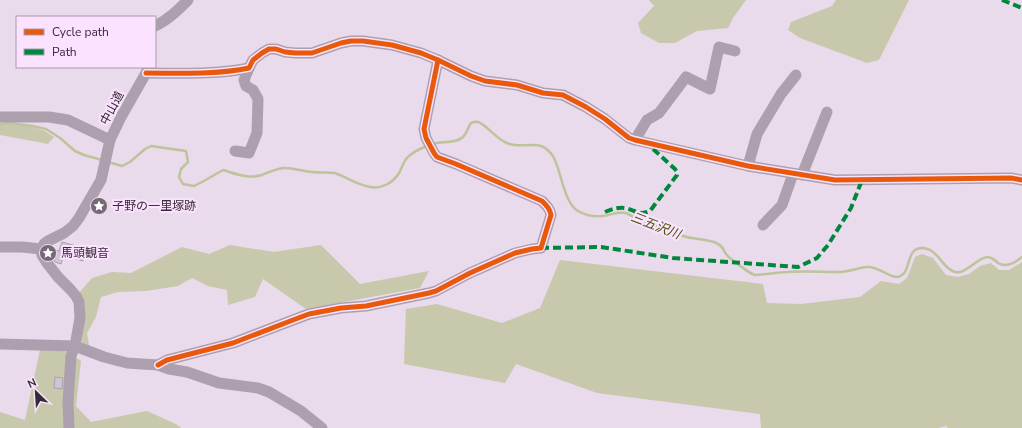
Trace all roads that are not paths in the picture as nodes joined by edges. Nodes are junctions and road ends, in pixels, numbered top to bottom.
1 (188, 0) edge
2 (156, 26) edge
3 (735, 51) dead end
4 (438, 60) junction
5 (248, 68) junction
6 (147, 70) edge
7 (796, 75) dead end
8 (827, 112) dead end
9 (0, 117) edge
10 (110, 140) junction
11 (635, 140) junction
12 (235, 151) dead end
13 (748, 166) junction
14 (797, 174) junction
15 (1022, 180) edge
16 (763, 226) dead end
17 (0, 246) edge
18 (41, 248) junction
19 (0, 344) edge
20 (76, 346) junction
21 (158, 365) junction
22 (70, 428) edge
23 (322, 428) edge

1 - 2 street
3 - 11 street
4 - 5 street
4 - 11 street
4 - 21 street
5 - 6 street
5 - 12 street
6 - 10 street, 中山道
7 - 13 street
8 - 14 street
9 - 10 street
10 - 18 street, 中山道
11 - 13 street
13 - 14 street
14 - 15 street
14 - 16 street
17 - 18 street
18 - 20 street
19 - 20 street
20 - 21 street
20 - 22 street
21 - 23 street

